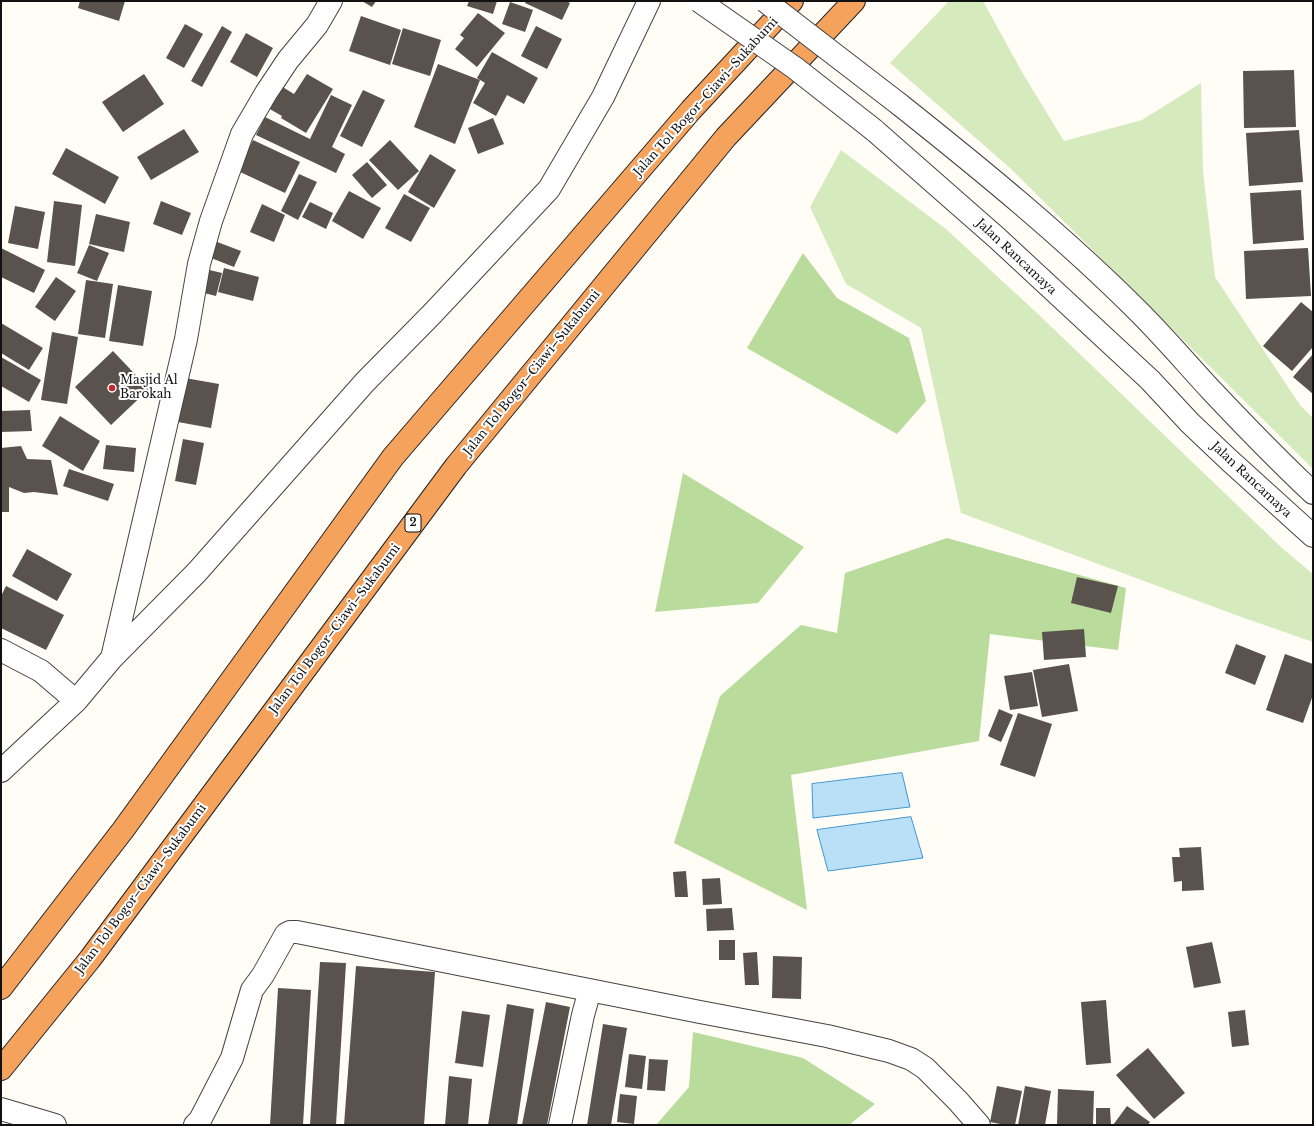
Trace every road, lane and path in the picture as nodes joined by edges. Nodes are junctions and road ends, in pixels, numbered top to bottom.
1 (332, 1) edge
2 (649, 1) edge
3 (699, 1) edge
4 (765, 1) edge
5 (792, 1) edge
6 (854, 1) edge
7 (1313, 493) edge
8 (1313, 536) edge
9 (1, 650) edge
10 (112, 658) junction
11 (76, 701) junction
12 (1, 771) edge
13 (1, 988) edge
14 (590, 990) junction
15 (1, 1069) edge
16 (1, 1109) edge
17 (56, 1125) edge
18 (195, 1125) edge
19 (560, 1125) edge
20 (979, 1125) edge

1 - 10 street
2 - 10 street
3 - 8 street, Jalan Rancamaya, bridge
4 - 7 street, bridge
5 - 13 highway, Jalan Tol Bogor–Ciawi–Sukabumi
6 - 15 highway, Jalan Tol Bogor–Ciawi–Sukabumi / 2
9 - 11 street
10 - 11 street
11 - 12 street
14 - 18 street
14 - 19 street
14 - 20 street
16 - 17 street

